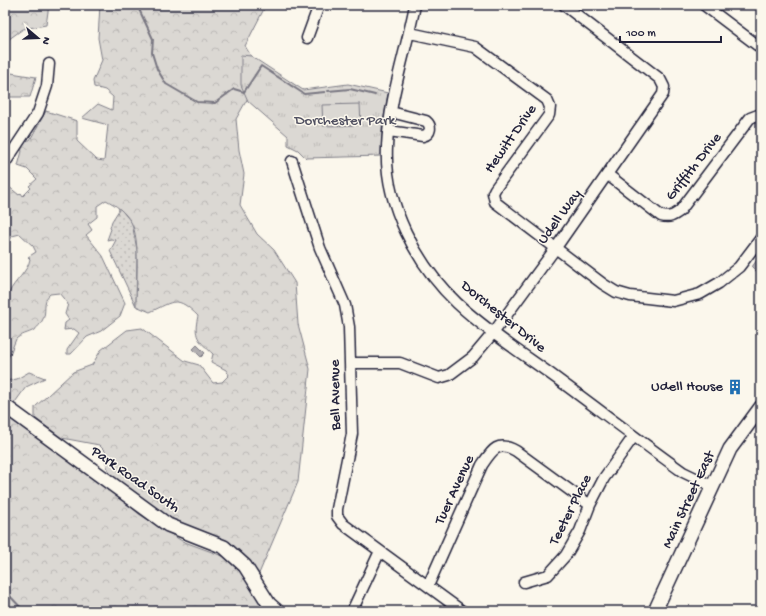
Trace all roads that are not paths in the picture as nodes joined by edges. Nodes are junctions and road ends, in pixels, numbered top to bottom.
1 (319, 5) edge
2 (415, 5) edge
3 (564, 5) edge
4 (704, 5) edge
5 (410, 33) junction
6 (307, 38) dead end
7 (761, 48) edge
8 (49, 64) dead end
9 (391, 112) junction
10 (761, 116) edge
11 (389, 131) junction
12 (292, 161) dead end
13 (5, 162) edge
14 (608, 175) junction
15 (761, 238) edge
16 (555, 249) junction
17 (494, 332) junction
18 (351, 363) junction
19 (5, 406) edge
20 (761, 407) edge
21 (634, 436) junction
22 (712, 486) junction
23 (590, 505) junction
24 (380, 551) junction
25 (524, 582) dead end
26 (428, 586) junction
27 (277, 611) edge
28 (352, 611) edge
29 (462, 611) edge
30 (655, 611) edge

1 - 6 street
2 - 5 street, Dorchester Drive
3 - 14 street, Udell Way
4 - 7 street
5 - 9 street, Dorchester Drive
5 - 16 street, Hewitt Drive
8 - 13 street
9 - 11 street, Dorchester Drive
9 - 11 street
10 - 14 street, Griffith Drive
11 - 17 street, Dorchester Drive
12 - 18 street, Bell Avenue
14 - 16 street, Udell Way
15 - 16 street
16 - 17 street, Udell Way
17 - 18 street, Udell Way
17 - 21 street, Dorchester Drive
18 - 24 street, Bell Avenue
19 - 27 main road, Park Road South
20 - 22 main road, Main Street East
21 - 22 street, Dorchester Drive
21 - 23 street, Teeter Place
22 - 30 main road, Main Street East
23 - 25 street, Teeter Place
23 - 26 street, Tuer Avenue
24 - 26 street
24 - 28 street
26 - 29 street

